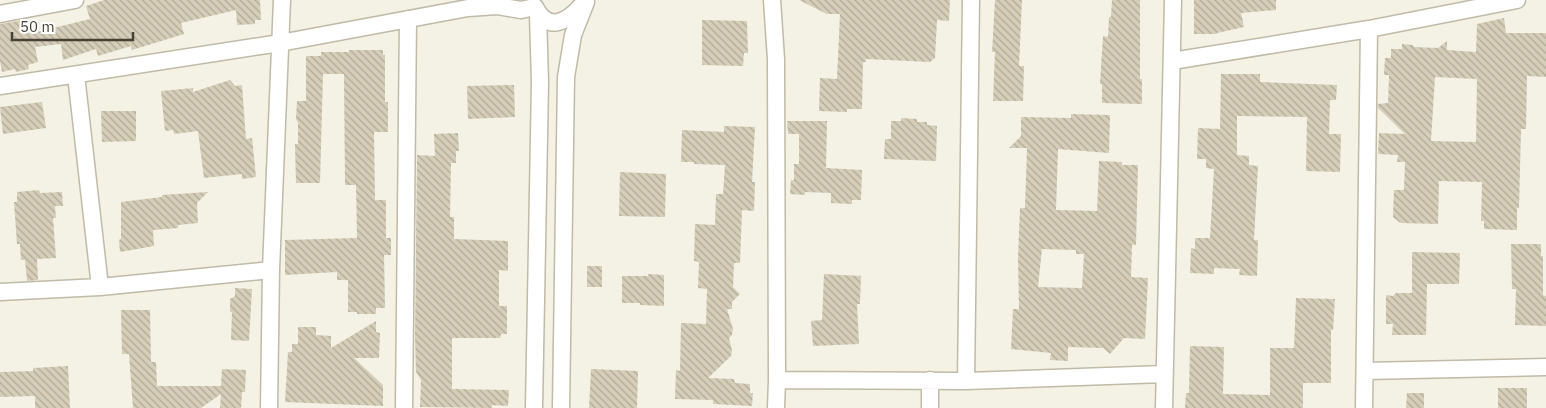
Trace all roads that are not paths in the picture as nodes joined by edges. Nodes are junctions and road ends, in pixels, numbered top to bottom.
1 (75, 0) edge
2 (282, 0) edge
3 (772, 0) edge
4 (971, 0) edge
5 (1173, 0) edge
6 (1517, 0) edge
7 (586, 1) edge
8 (501, 3) edge
9 (535, 7) edge
10 (0, 14) edge
11 (408, 20) junction
12 (1369, 29) junction
13 (280, 43) junction
14 (1172, 61) junction
15 (76, 75) junction
16 (0, 86) edge
17 (271, 270) junction
18 (100, 287) junction
19 (0, 292) edge
20 (1546, 367) edge
21 (1365, 371) junction
22 (1164, 374) junction
23 (777, 380) junction
24 (930, 380) junction
25 (966, 381) junction
26 (269, 408) edge
27 (404, 408) edge
28 (534, 408) edge
29 (561, 408) edge
30 (776, 408) edge
31 (930, 408) edge
32 (1164, 408) edge
33 (1364, 408) edge

1 - 10 street
2 - 13 street
3 - 23 street
4 - 25 street
5 - 14 street
6 - 12 street
7 - 9 street
7 - 29 street
8 - 9 street
8 - 11 street
9 - 28 street
11 - 13 street
11 - 27 street
12 - 14 street
12 - 21 street
13 - 15 street
13 - 17 street
14 - 22 street
15 - 16 street
15 - 18 street
17 - 18 street
17 - 26 street
18 - 19 street
20 - 21 street
21 - 33 street
22 - 25 street
22 - 32 street
23 - 24 street
23 - 30 street
24 - 25 street
24 - 31 street

